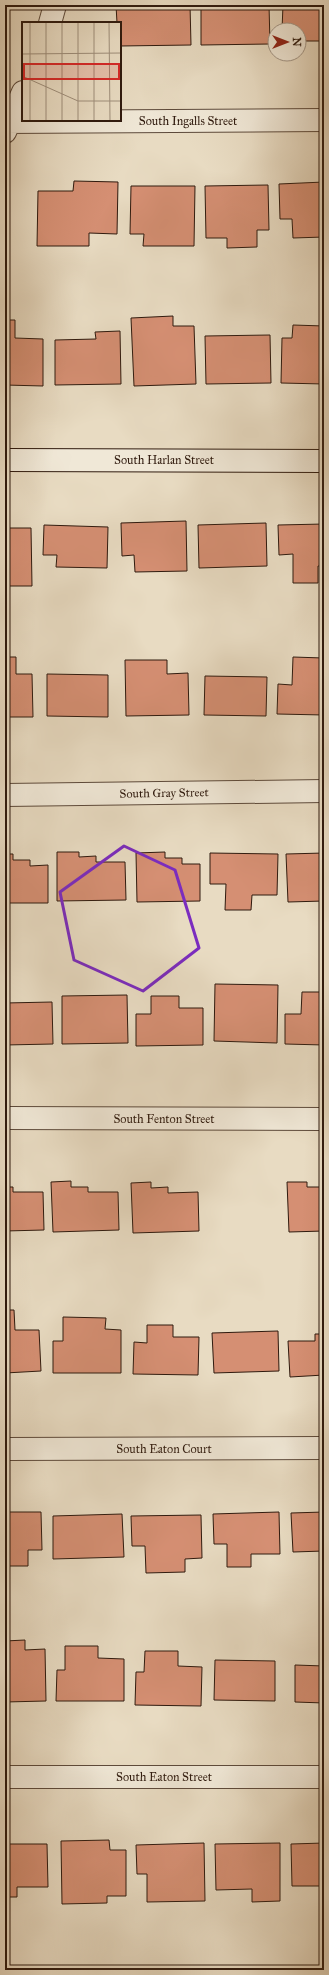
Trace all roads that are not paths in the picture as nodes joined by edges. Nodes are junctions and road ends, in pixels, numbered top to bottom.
1 (55, 5) edge
2 (50, 22) edge
3 (22, 94) edge
4 (324, 120) edge
5 (7, 125) edge
6 (5, 460) edge
7 (324, 461) edge
8 (324, 791) edge
9 (5, 795) edge
10 (5, 1118) edge
11 (324, 1119) edge
12 (324, 1448) edge
13 (5, 1449) edge
14 (5, 1777) edge
15 (324, 1777) edge

1 - 2 street
3 - 5 street
4 - 5 street, South Ingalls Street
6 - 7 street, South Harlan Street
8 - 9 street, South Gray Street
10 - 11 street, South Fenton Street
12 - 13 street, South Eaton Court
14 - 15 street, South Eaton Street

